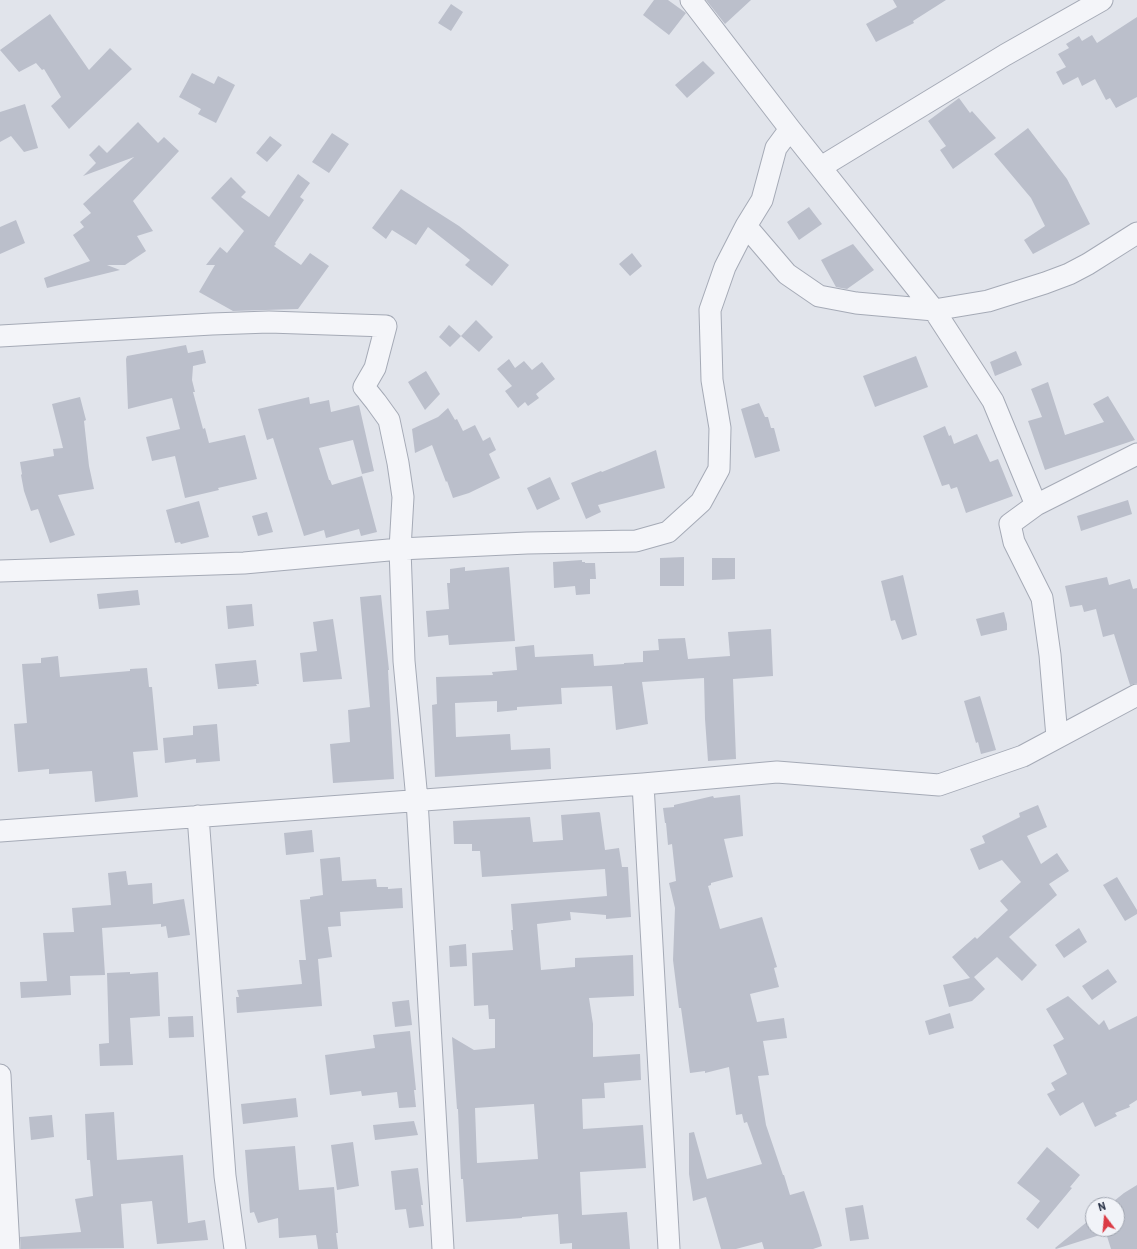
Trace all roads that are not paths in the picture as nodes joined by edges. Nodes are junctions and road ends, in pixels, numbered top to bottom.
1 (691, 0) edge
2 (1102, 0) edge
3 (790, 129) junction
4 (821, 167) junction
5 (746, 226) junction
6 (1137, 233) edge
7 (934, 310) junction
8 (0, 336) edge
9 (1137, 454) edge
10 (1036, 505) junction
11 (400, 549) junction
12 (0, 571) edge
13 (1137, 695) edge
14 (1057, 737) junction
15 (643, 784) junction
16 (417, 800) junction
17 (198, 816) junction
18 (0, 831) edge
19 (0, 1076) edge
20 (2, 1138) edge
21 (9, 1249) edge
22 (235, 1249) edge
23 (443, 1249) edge
24 (669, 1249) edge

1 - 3 street
2 - 4 street
3 - 4 street
3 - 5 street
4 - 7 street
5 - 7 street
5 - 11 street
6 - 7 street
7 - 10 street
8 - 11 street
9 - 10 street
10 - 14 street
11 - 12 street
11 - 16 street
13 - 14 street
14 - 15 street
15 - 16 street
15 - 24 street
16 - 17 street
16 - 23 street
17 - 18 street
17 - 22 street
19 - 20 street
20 - 21 street

